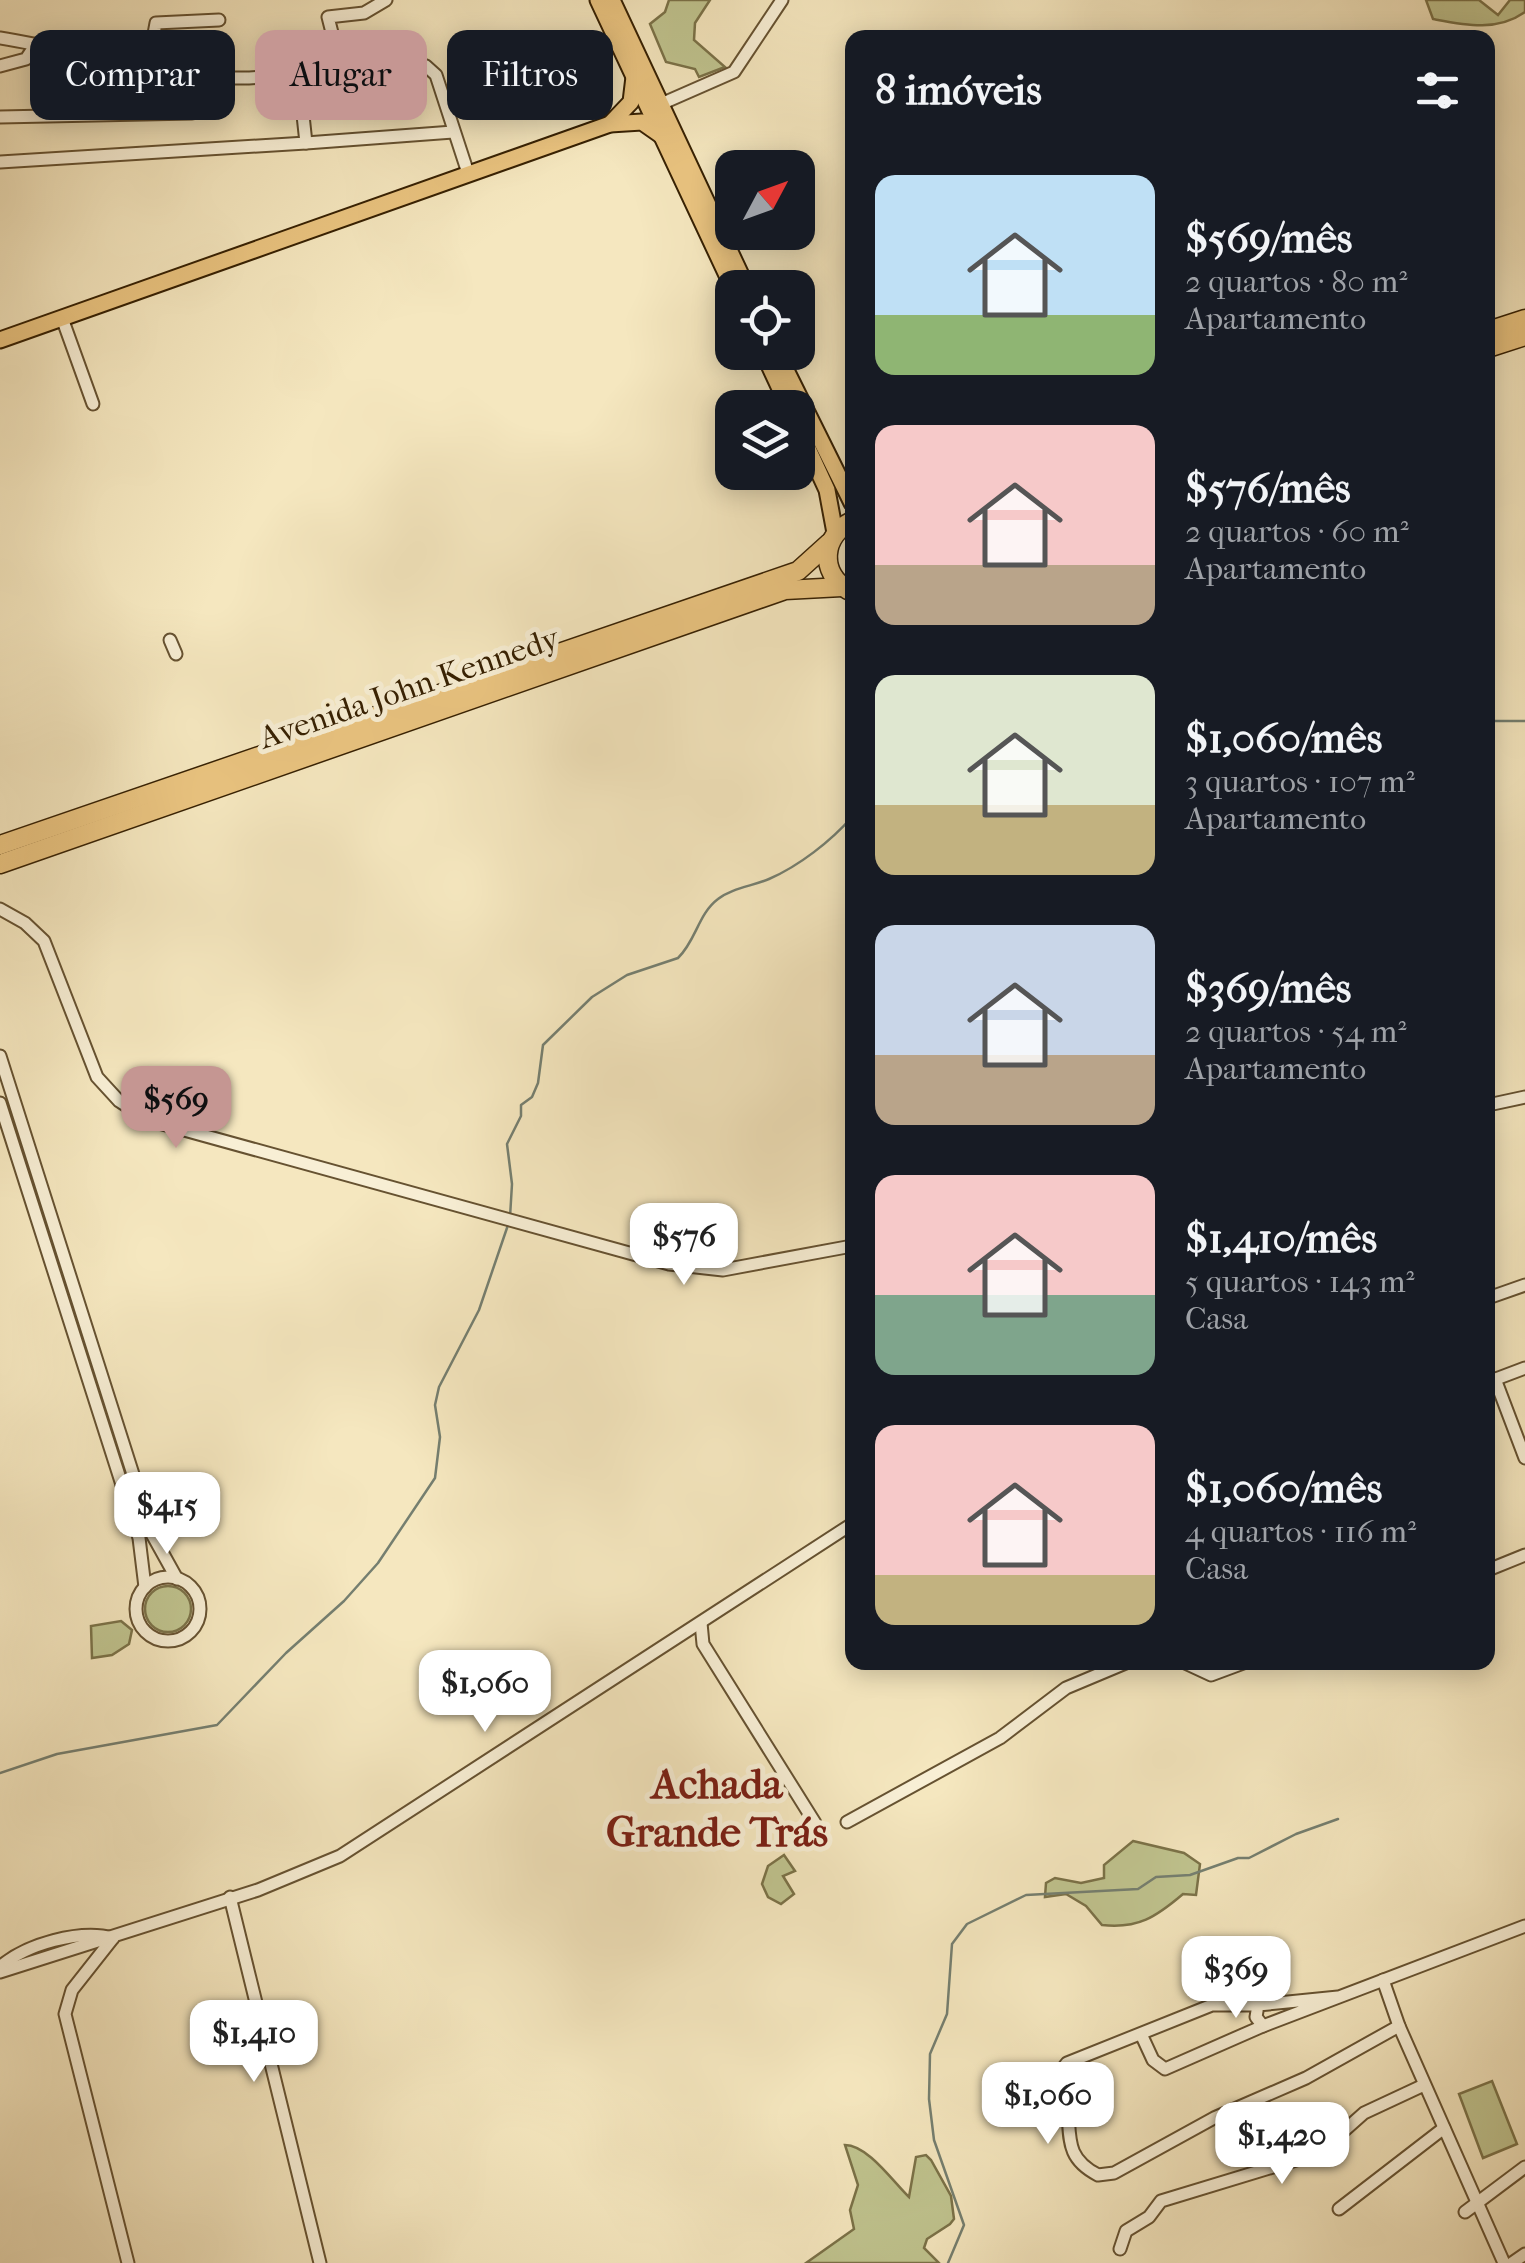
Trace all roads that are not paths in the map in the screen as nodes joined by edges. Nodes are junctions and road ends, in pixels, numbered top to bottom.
1 (386, 0) edge
2 (598, 0) edge
3 (612, 0) edge
4 (782, 0) edge
5 (219, 20) dead end
6 (155, 30) edge
7 (331, 30) edge
8 (0, 38) edge
9 (30, 43) edge
10 (30, 54) edge
11 (0, 66) edge
12 (427, 67) edge
13 (634, 76) junction
14 (662, 104) junction
15 (30, 116) edge
16 (0, 117) edge
17 (304, 120) edge
18 (610, 124) junction
19 (454, 132) junction
20 (662, 136) junction
21 (306, 142) junction
22 (0, 162) edge
23 (468, 172) junction
24 (724, 270) edge
25 (739, 270) edge
26 (62, 318) junction
27 (1525, 318) edge
28 (1495, 329) edge
29 (1525, 336) edge
30 (0, 340) edge
31 (1495, 346) edge
32 (786, 370) edge
33 (93, 404) dead end
34 (815, 464) edge
35 (845, 489) edge
36 (845, 526) edge
37 (832, 538) junction
38 (845, 588) edge
39 (845, 590) edge
40 (170, 640) dead end
41 (176, 654) dead end
42 (0, 845) edge
43 (0, 864) edge
44 (0, 909) edge
45 (0, 1056) edge
46 (1525, 1097) edge
47 (0, 1103) edge
48 (1495, 1103) edge
49 (845, 1248) edge
50 (1525, 1285) edge
51 (1495, 1296) edge
52 (1525, 1368) edge
53 (1495, 1379) edge
54 (1495, 1390) edge
55 (1525, 1458) edge
56 (845, 1529) edge
57 (1525, 1555) edge
58 (1495, 1567) edge
59 (177, 1579) junction
60 (145, 1587) junction
61 (702, 1623) junction
62 (1109, 1670) edge
63 (1201, 1670) edge
64 (1225, 1670) edge
65 (847, 1822) dead end
66 (815, 1823) dead end
67 (230, 1897) junction
68 (1525, 1926) edge
69 (114, 1938) junction
70 (0, 1969) edge
71 (1383, 1980) junction
72 (1338, 1998) junction
73 (1258, 2005) junction
74 (1264, 2026) junction
75 (1398, 2026) junction
76 (1141, 2034) junction
77 (1424, 2085) junction
78 (1444, 2128) junction
79 (1525, 2167) edge
80 (1470, 2208) junction
81 (1339, 2209) dead end
82 (1120, 2249) dead end
83 (1525, 2254) edge
84 (128, 2263) edge
85 (320, 2263) edge
86 (1508, 2263) edge

1 - 7 street
2 - 13 main road
3 - 14 main road
4 - 14 street
5 - 6 street
8 - 9 street
10 - 11 street
12 - 19 street
13 - 18 main road
13 - 20 main road
14 - 25 main road
15 - 16 street
17 - 21 street
18 - 20 main road
18 - 23 main road
19 - 21 street
19 - 23 street
20 - 24 main road
21 - 22 street
23 - 26 main road
26 - 30 main road
26 - 33 street
27 - 28 highway
29 - 31 highway
32 - 35 main road
34 - 37 main road
36 - 37 highway, Avenida John Kennedy
37 - 38 highway
37 - 42 highway, Avenida John Kennedy
39 - 43 highway, Avenida John Kennedy
40 - 41 street
44 - 49 street
45 - 59 street
46 - 48 street
47 - 60 street
50 - 51 street
52 - 53 street
54 - 55 street
56 - 61 street
57 - 58 street
59 - 60 street
59 - 60 street
61 - 66 street
61 - 67 street
62 - 65 street
63 - 64 street
67 - 69 street
67 - 85 street
68 - 71 street
69 - 70 street
69 - 84 street
71 - 72 street
71 - 75 street
72 - 73 street
72 - 74 street
73 - 74 street
73 - 76 street
74 - 76 street
75 - 76 street
75 - 77 street
77 - 78 street
77 - 82 street
78 - 80 street
78 - 81 street
79 - 80 street
80 - 86 street
83 - 86 street

